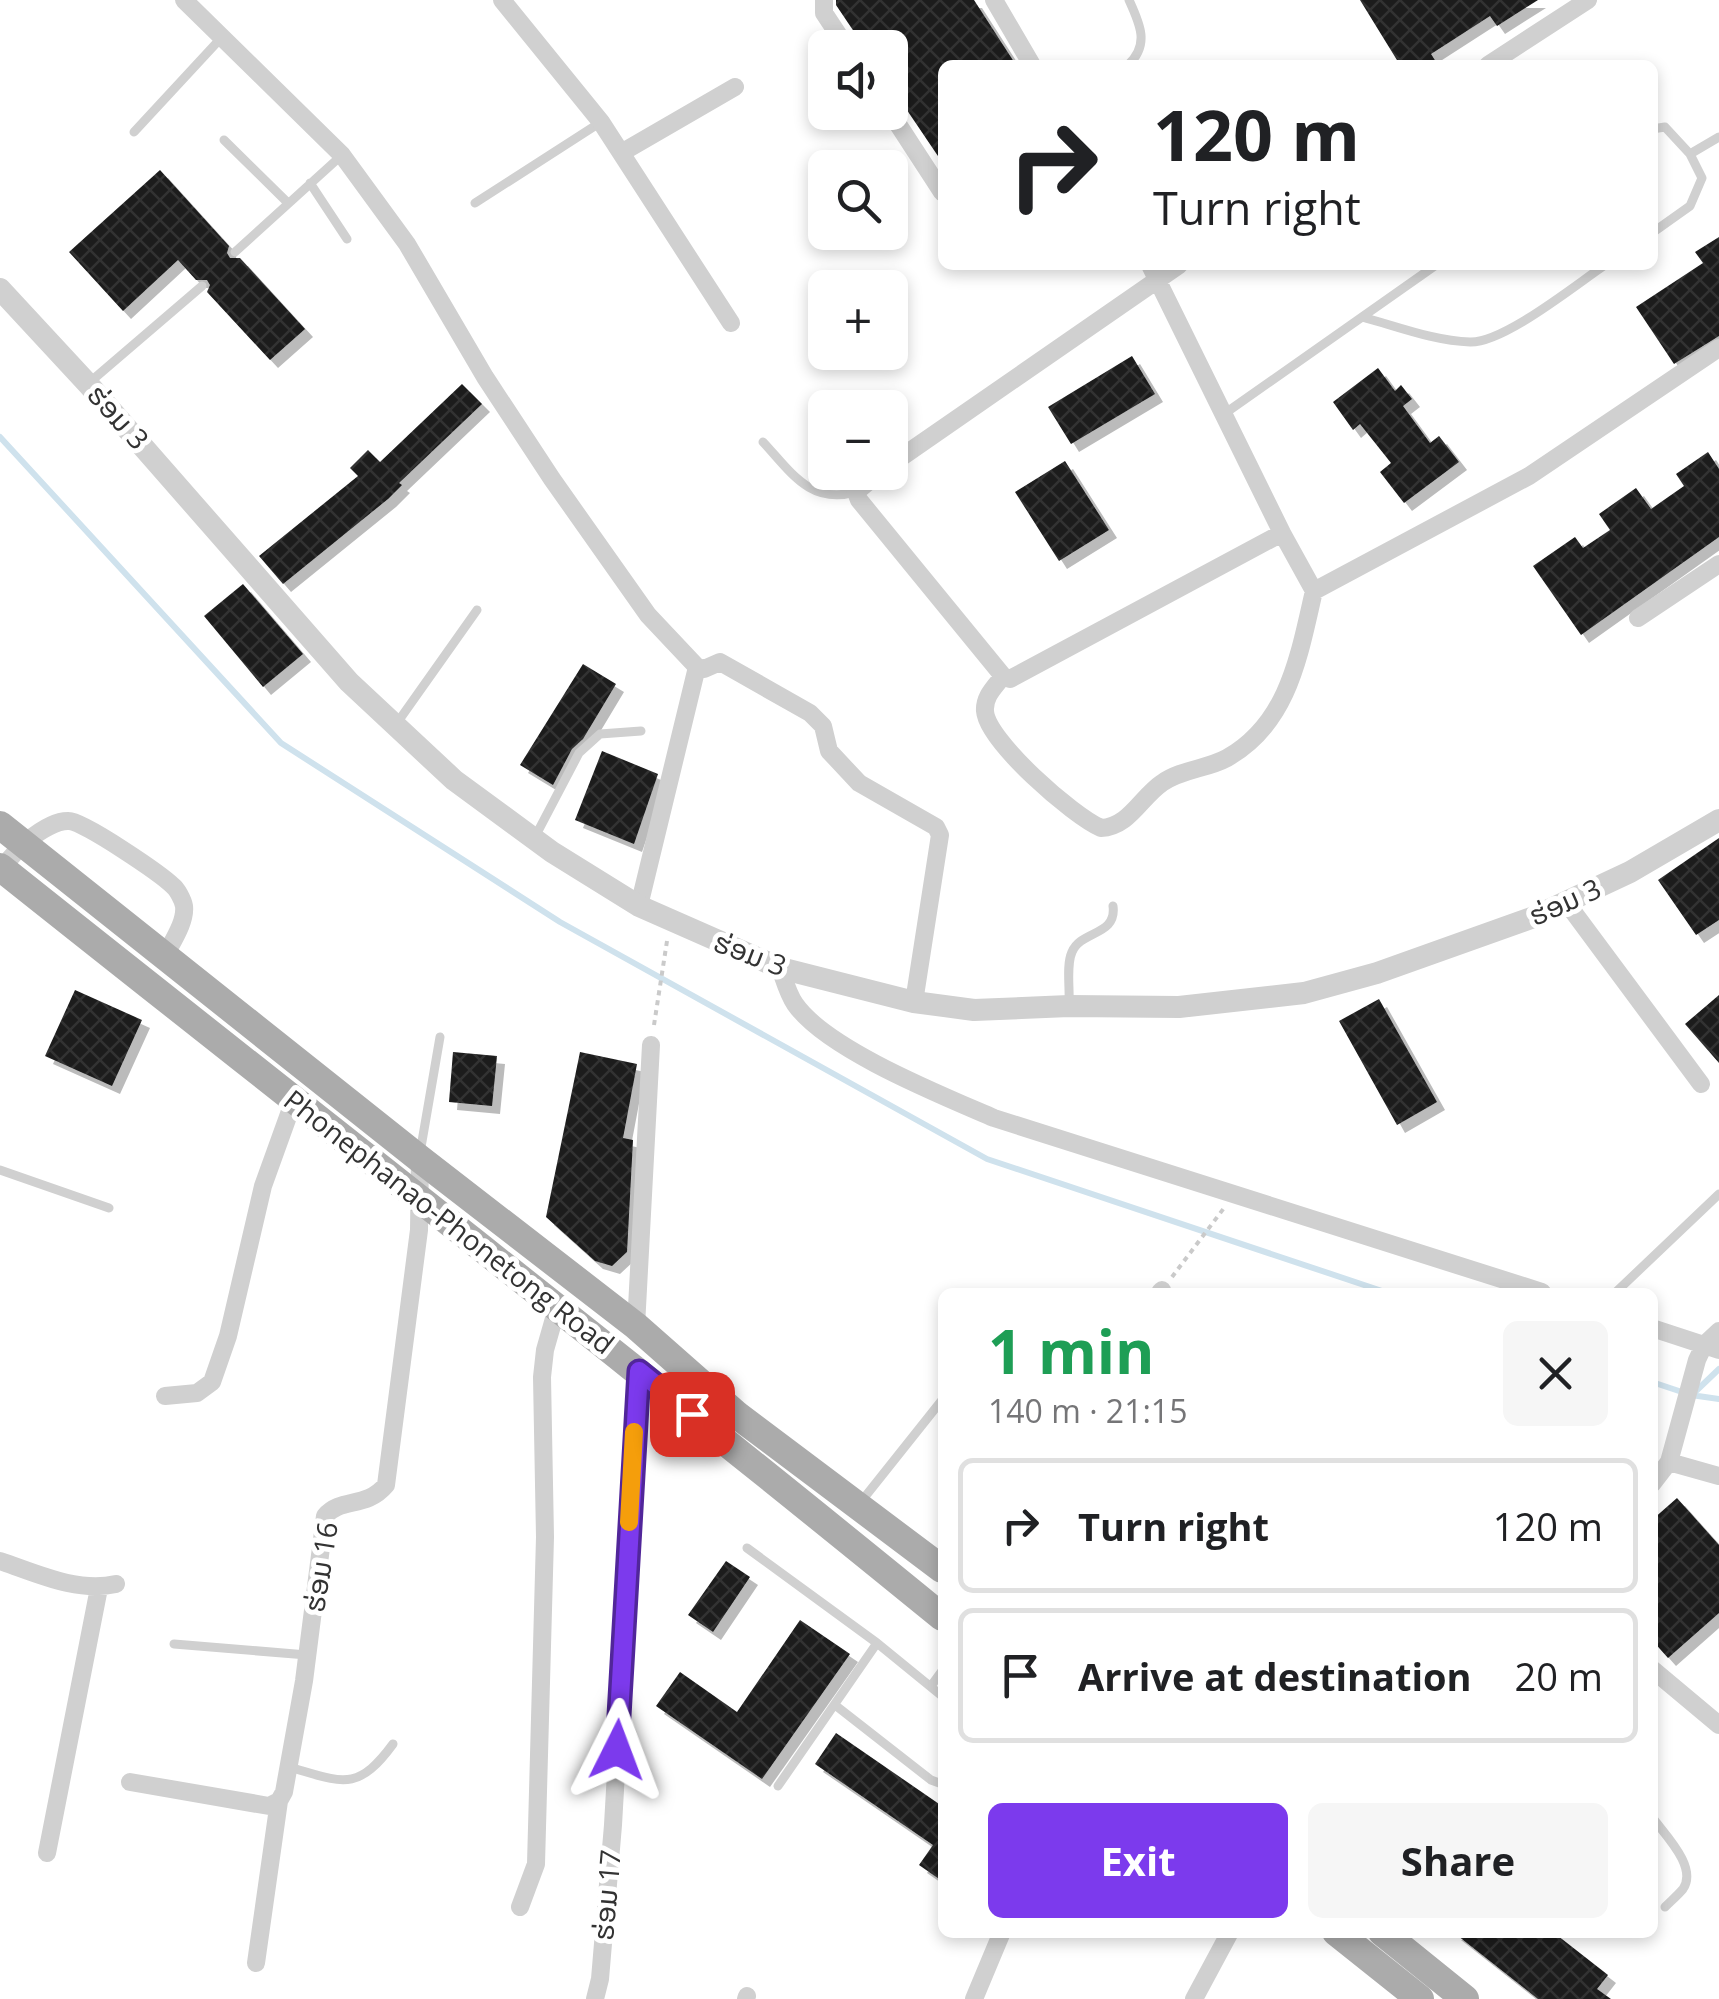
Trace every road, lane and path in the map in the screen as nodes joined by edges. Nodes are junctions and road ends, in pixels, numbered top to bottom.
1 (184, 0) edge
2 (502, 0) edge
3 (824, 0) edge
4 (994, 0) edge
5 (1129, 0) edge
6 (1588, 0) edge
7 (835, 30) edge
8 (222, 37) junction
9 (1029, 60) edge
10 (1132, 60) edge
11 (1496, 60) edge
12 (735, 87) dead end
13 (601, 122) junction
14 (1658, 127) edge
15 (902, 130) edge
16 (134, 132) dead end
17 (1719, 137) edge
18 (224, 140) dead end
19 (620, 152) junction
20 (342, 154) junction
21 (1690, 154) junction
22 (310, 183) junction
23 (938, 186) edge
24 (288, 203) junction
25 (475, 203) dead end
26 (1658, 229) edge
27 (348, 238) dead end
28 (235, 252) dead end
29 (1429, 270) edge
30 (1597, 270) edge
31 (1154, 272) edge
32 (202, 286) dead end
33 (0, 288) edge
34 (1362, 317) junction
35 (731, 323) dead end
36 (1719, 348) edge
37 (88, 384) junction
38 (1224, 414) junction
39 (763, 442) dead end
40 (908, 454) edge
41 (858, 490) edge
42 (856, 492) junction
43 (1282, 534) junction
44 (1719, 564) edge
45 (1314, 591) junction
46 (478, 610) dead end
47 (1638, 618) dead end
48 (697, 667) junction
49 (1003, 676) junction
50 (395, 725) junction
51 (641, 731) dead end
52 (1719, 820) edge
53 (0, 825) edge
54 (534, 839) junction
55 (23, 844) junction
56 (1, 871) edge
57 (1566, 902) junction
58 (639, 906) junction
59 (1114, 906) dead end
60 (668, 940) dead end
61 (164, 956) junction
62 (780, 968) junction
63 (914, 1002) junction
64 (1069, 1006) junction
65 (440, 1038) dead end
66 (651, 1044) joint
67 (1701, 1084) dead end
68 (294, 1100) junction
69 (420, 1158) junction
70 (0, 1170) edge
71 (1236, 1192) junction
72 (1719, 1194) edge
73 (420, 1202) junction
74 (109, 1208) dead end
75 (1163, 1288) edge
76 (1530, 1288) edge
77 (1620, 1288) edge
78 (557, 1308) junction
79 (636, 1326) junction
80 (1658, 1331) edge
81 (1719, 1331) edge
82 (1707, 1352) edge
83 (639, 1371) junction
84 (165, 1396) dead end
85 (938, 1405) edge
86 (728, 1426) junction
87 (1670, 1456) junction
88 (1658, 1475) edge
89 (1719, 1476) edge
90 (858, 1506) junction
91 (747, 1548) dead end
92 (0, 1561) edge
93 (938, 1566) edge
94 (938, 1607) edge
95 (877, 1643) junction
96 (174, 1644) dead end
97 (307, 1655) junction
98 (1658, 1674) edge
99 (938, 1677) edge
100 (931, 1686) junction
101 (938, 1692) edge
102 (835, 1704) junction
103 (1719, 1724) edge
104 (393, 1744) dead end
105 (289, 1767) junction
106 (130, 1782) dead end
107 (938, 1783) edge
108 (778, 1786) dead end
109 (279, 1802) junction
110 (1658, 1825) edge
111 (48, 1853) dead end
112 (520, 1907) dead end
113 (1665, 1907) dead end
114 (999, 1938) edge
115 (1227, 1938) edge
116 (1344, 1938) edge
117 (1390, 1938) edge
118 (256, 1963) dead end
119 (596, 1999) edge
120 (974, 1999) edge
121 (1194, 1999) edge
122 (1420, 1999) edge
123 (1466, 1999) edge

1 - 8 street
2 - 13 street
3 - 7 street
4 - 9 street
5 - 10 lane
6 - 11 street
8 - 16 lane
8 - 20 street
12 - 19 street
13 - 19 street
13 - 25 lane
14 - 21 lane
15 - 23 street
17 - 21 lane
18 - 24 lane
19 - 35 street
20 - 22 lane
20 - 48 street
21 - 26 lane
22 - 24 lane
22 - 27 lane
24 - 28 lane
29 - 34 lane
30 - 34 lane
31 - 38 street
31 - 40 street
32 - 37 lane
33 - 37 street, ຮ່ອມ 3
34 - 38 lane
36 - 45 street
37 - 50 street, ຮ່ອມ 3
38 - 43 street
39 - 42 lane
41 - 42 street
42 - 49 street
43 - 45 street
43 - 49 street
44 - 47 street
45 - 49 street
46 - 50 lane
48 - 58 street
48 - 63 street
50 - 54 street, ຮ່ອມ 3
51 - 54 lane
52 - 57 street, ຮ່ອມ 3
53 - 55 main road, Phonephanao-Phonetong Road
54 - 58 street, ຮ່ອມ 3
55 - 56 street
55 - 61 main road, Phonephanao-Phonetong Road
55 - 61 street
56 - 68 main road, Phonephanao-Phonetong Road
57 - 64 street, ຮ່ອມ 3
57 - 67 street
58 - 62 street, ຮ່ອມ 3
59 - 64 lane
60 - 66 path
61 - 69 main road, Phonephanao-Phonetong Road
62 - 63 street, ຮ່ອມ 3
62 - 71 street
63 - 64 street, ຮ່ອມ 3
65 - 69 lane
66 - 79 street
68 - 73 main road, Phonephanao-Phonetong Road
68 - 84 street
69 - 73 street, ຮ່ອມ 16
69 - 79 main road, Phonephanao-Phonetong Road
70 - 74 lane
71 - 75 path
71 - 76 street
72 - 77 lane
73 - 78 main road, Phonephanao-Phonetong Road
73 - 97 street, ຮ່ອມ 16
78 - 83 main road, Phonephanao-Phonetong Road
78 - 112 street
79 - 86 main road, Phonephanao-Phonetong Road
80 - 82 street
81 - 82 street
82 - 87 street
83 - 86 main road, Phonephanao-Phonetong Road
83 - 119 street, ຮ່ອມ 17
85 - 90 lane
86 - 90 main road, Phonephanao-Phonetong Road
86 - 94 main road, Phonephanao-Phonetong Road
87 - 88 street
87 - 89 street
90 - 93 main road, Phonephanao-Phonetong Road
91 - 95 lane
92 - 111 street
95 - 100 lane
95 - 102 lane
96 - 97 lane
97 - 105 street, ຮ່ອມ 16
98 - 103 street
99 - 100 lane
100 - 101 lane
102 - 107 lane
102 - 108 lane
104 - 105 lane
105 - 109 street, ຮ່ອມ 16
106 - 109 street
109 - 118 street, ຮ່ອມ 16
110 - 113 lane
114 - 120 street
115 - 121 street
116 - 122 main road
117 - 123 main road

